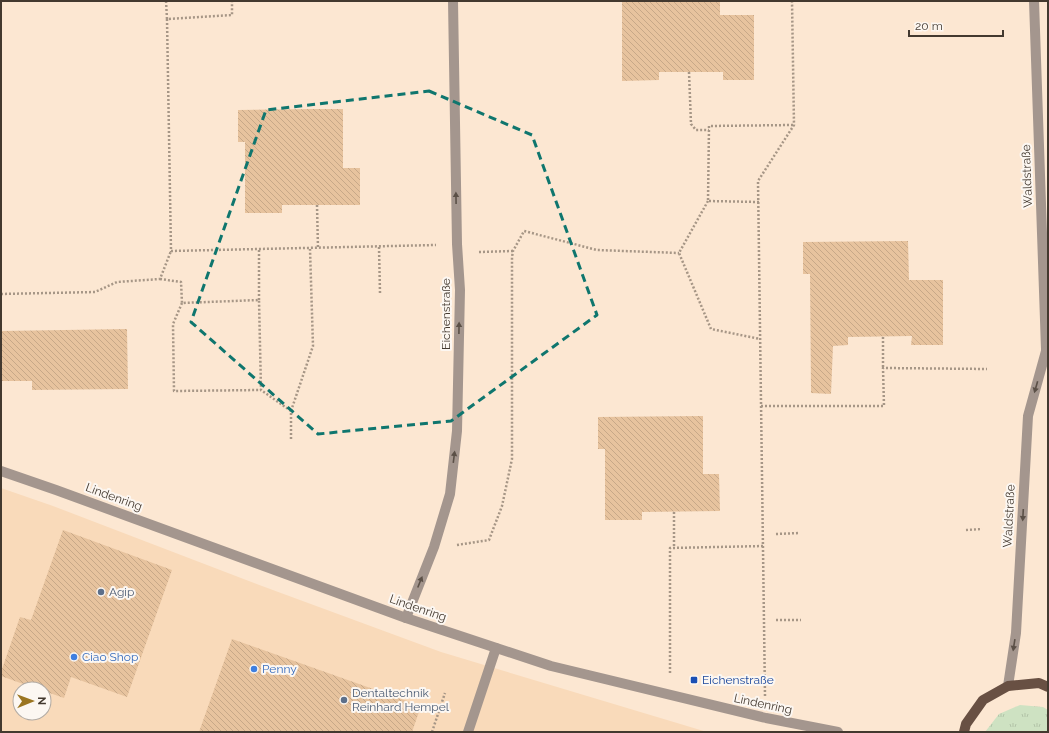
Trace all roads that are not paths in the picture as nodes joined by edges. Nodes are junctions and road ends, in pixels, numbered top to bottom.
1 (452, 1) edge
2 (1034, 1) edge
3 (1047, 354) edge
4 (1, 471) edge
5 (406, 618) junction
6 (496, 648) junction
7 (1008, 686) junction
8 (1048, 687) edge
9 (468, 732) edge
10 (838, 732) edge
11 (964, 732) edge

5 -> 1 street, Eichenstraße
2 - 3 street, Waldstraße
3 -> 7 street, Waldstraße
4 - 5 street, Lindenring
5 - 6 street, Lindenring
6 - 9 street
6 - 10 street, Lindenring
7 - 8 main road
7 - 11 main road

